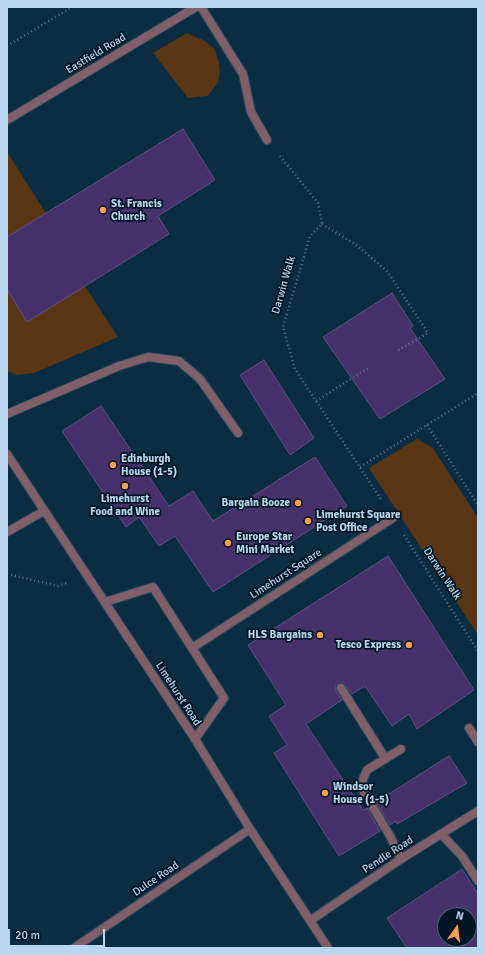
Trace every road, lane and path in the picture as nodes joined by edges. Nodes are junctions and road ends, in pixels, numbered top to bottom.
1 (72, 7) edge
2 (196, 7) edge
3 (201, 7) edge
4 (7, 46) edge
5 (7, 120) edge
6 (267, 140) joint
7 (322, 224) junction
8 (397, 351) dead end
9 (370, 367) dead end
10 (478, 393) edge
11 (316, 401) junction
12 (7, 414) edge
13 (427, 425) junction
14 (238, 433) dead end
15 (7, 454) edge
16 (360, 467) junction
17 (478, 505) edge
18 (44, 511) junction
19 (392, 518) junction
20 (7, 532) edge
21 (7, 574) edge
22 (86, 575) junction
23 (105, 602) junction
24 (192, 648) junction
25 (478, 650) edge
26 (341, 688) dead end
27 (470, 728) dead end
28 (195, 739) junction
29 (478, 742) edge
30 (401, 749) dead end
31 (385, 758) junction
32 (478, 811) edge
33 (250, 828) junction
34 (441, 834) junction
35 (401, 859) junction
36 (478, 881) edge
37 (311, 920) junction
38 (74, 948) edge
39 (328, 948) edge

1 - 4 path
2 - 5 street, Eastfield Road
3 - 6 street
6 - 7 path
7 - 8 path
7 - 11 path, Darwin Walk
9 - 11 path
10 - 13 path
11 - 16 path, Darwin Walk
12 - 14 street
13 - 16 path
13 - 17 path
15 - 18 street, Limehurst Road
16 - 19 path, Darwin Walk
18 - 20 street
18 - 22 street, Limehurst Road
19 - 24 street, Limehurst Square
19 - 25 path, Darwin Walk
21 - 22 path
22 - 23 street, Limehurst Road
23 - 24 street
23 - 28 street, Limehurst Road
24 - 28 street
26 - 31 street
27 - 29 street
28 - 33 street, Limehurst Road
30 - 31 street
31 - 35 street
32 - 34 street, Pendle Road
33 - 37 street, Limehurst Road
33 - 38 street, Dulce Road
34 - 35 street, Pendle Road
34 - 36 street
35 - 37 street, Pendle Road
37 - 39 street, Limehurst Road

